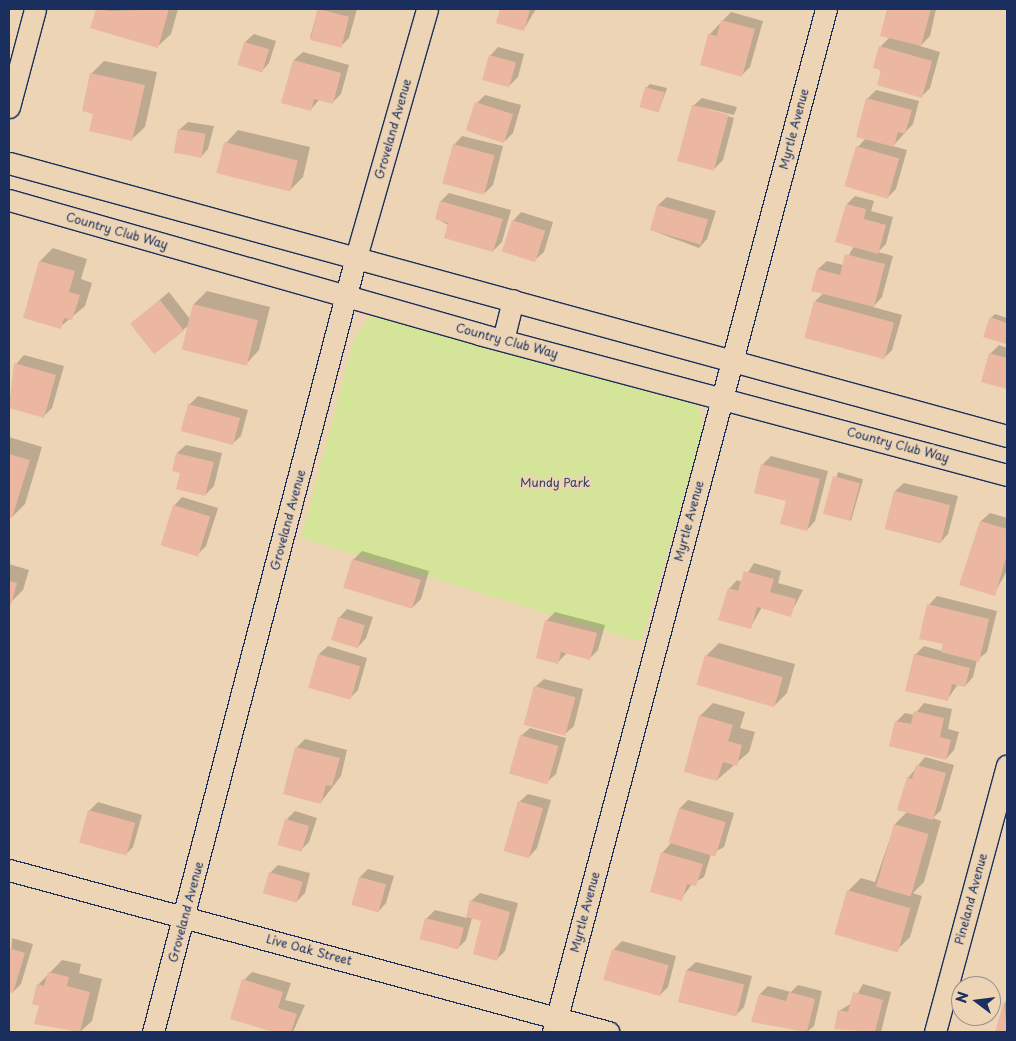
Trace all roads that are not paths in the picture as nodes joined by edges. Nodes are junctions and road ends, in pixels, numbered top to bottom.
1 (35, 9) edge
2 (427, 9) edge
3 (826, 9) edge
4 (9, 106) edge
5 (9, 163) edge
6 (9, 200) edge
7 (356, 257) junction
8 (346, 297) junction
9 (514, 300) junction
10 (503, 340) junction
11 (732, 361) junction
12 (722, 397) junction
13 (1007, 436) edge
14 (1007, 475) edge
15 (1007, 766) edge
16 (9, 870) edge
17 (185, 916) junction
18 (555, 1025) edge
19 (153, 1032) edge
20 (608, 1032) edge
21 (935, 1032) edge

1 - 4 street
2 - 7 street, Groveland Avenue
3 - 11 street, Myrtle Avenue
5 - 7 street
6 - 8 street, Country Club Way
7 - 8 street, Groveland Avenue
7 - 9 street
8 - 10 street, Country Club Way
8 - 17 street, Groveland Avenue
9 - 10 street
9 - 11 street
10 - 12 street, Country Club Way
11 - 12 street, Myrtle Avenue
11 - 13 street
12 - 14 street, Country Club Way
12 - 18 street, Myrtle Avenue
15 - 21 street, Pineland Avenue
16 - 17 street, Live Oak Street
17 - 18 street, Live Oak Street
17 - 19 street, Groveland Avenue
18 - 20 street, Live Oak Street

